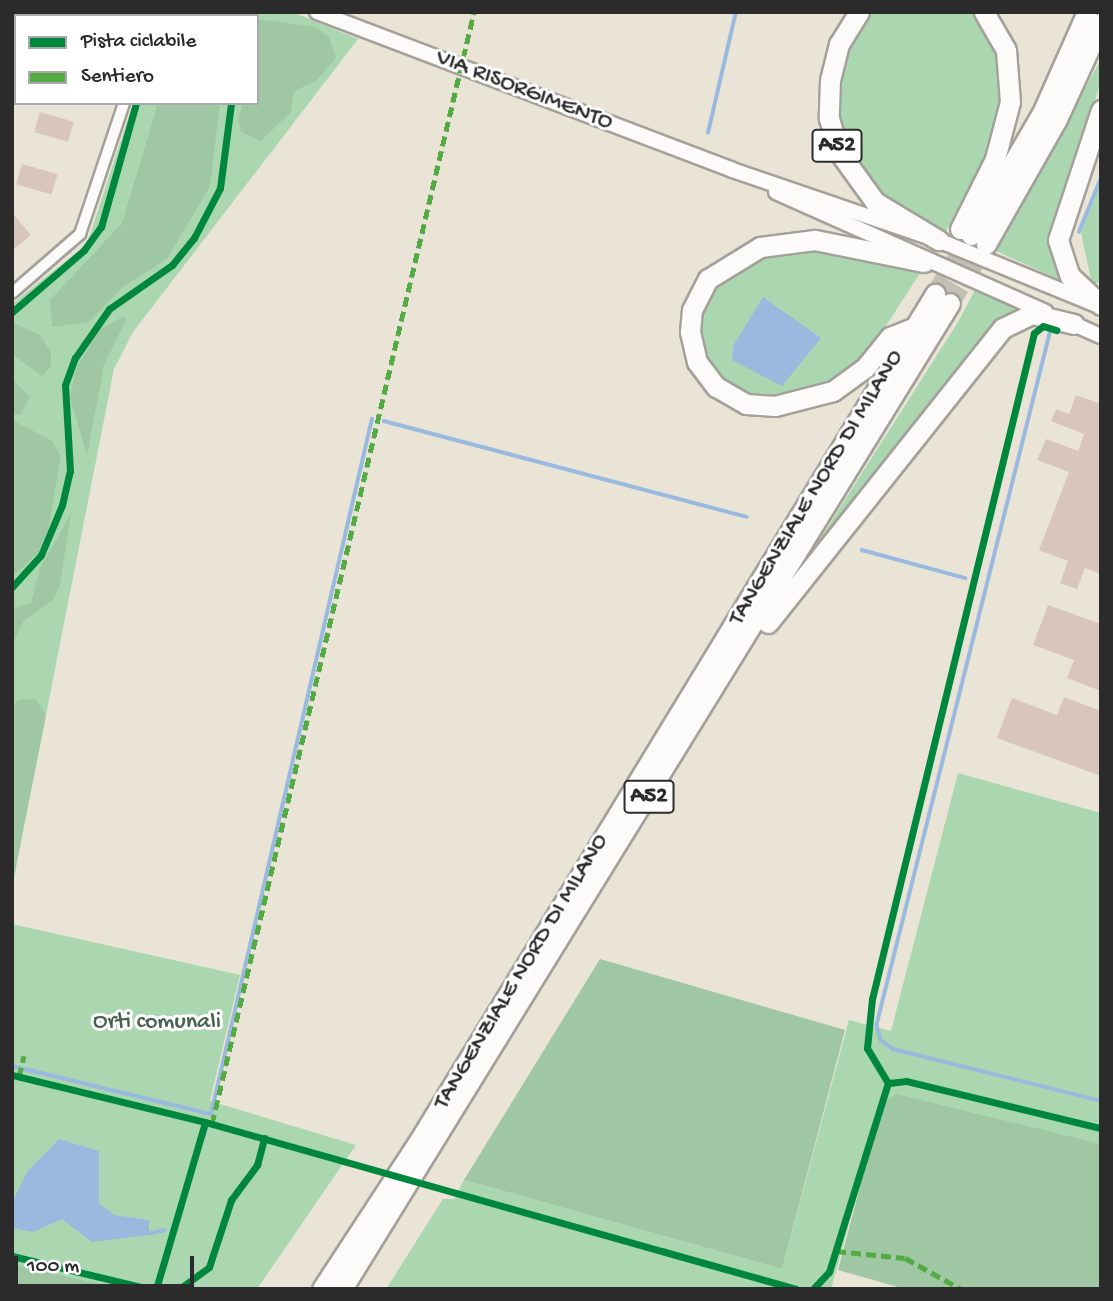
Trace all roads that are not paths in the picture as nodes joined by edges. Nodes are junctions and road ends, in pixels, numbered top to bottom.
1 (317, 12) edge
2 (859, 12) edge
3 (984, 12) edge
4 (1087, 12) edge
5 (1101, 23) edge
6 (123, 105) edge
7 (1101, 110) edge
8 (732, 170) junction
9 (972, 236) junction
10 (938, 240) junction
11 (924, 262) junction
12 (12, 293) edge
13 (1101, 306) edge
14 (1074, 324) junction
15 (915, 327) junction
16 (1101, 337) edge
17 (600, 877) junction
18 (322, 1289) edge
19 (342, 1289) edge

1 - 8 street, VIA RISORGIMENTO
2 - 10 highway, A52
3 - 9 highway
4 - 9 highway
5 - 9 highway
6 - 12 street
7 - 13 highway
8 - 10 street, VIA RISORGIMENTO
8 - 11 street, VIA RISORGIMENTO
10 - 13 street, VIA RISORGIMENTO
11 - 14 street, VIA RISORGIMENTO
11 - 15 highway
14 - 16 street, VIA RISORGIMENTO
14 - 17 highway, A52
15 - 17 highway, TANGENZIALE NORD DI MILANO / A52
15 - 18 highway, TANGENZIALE NORD DI MILANO / A52
17 - 19 highway, TANGENZIALE NORD DI MILANO / A52

